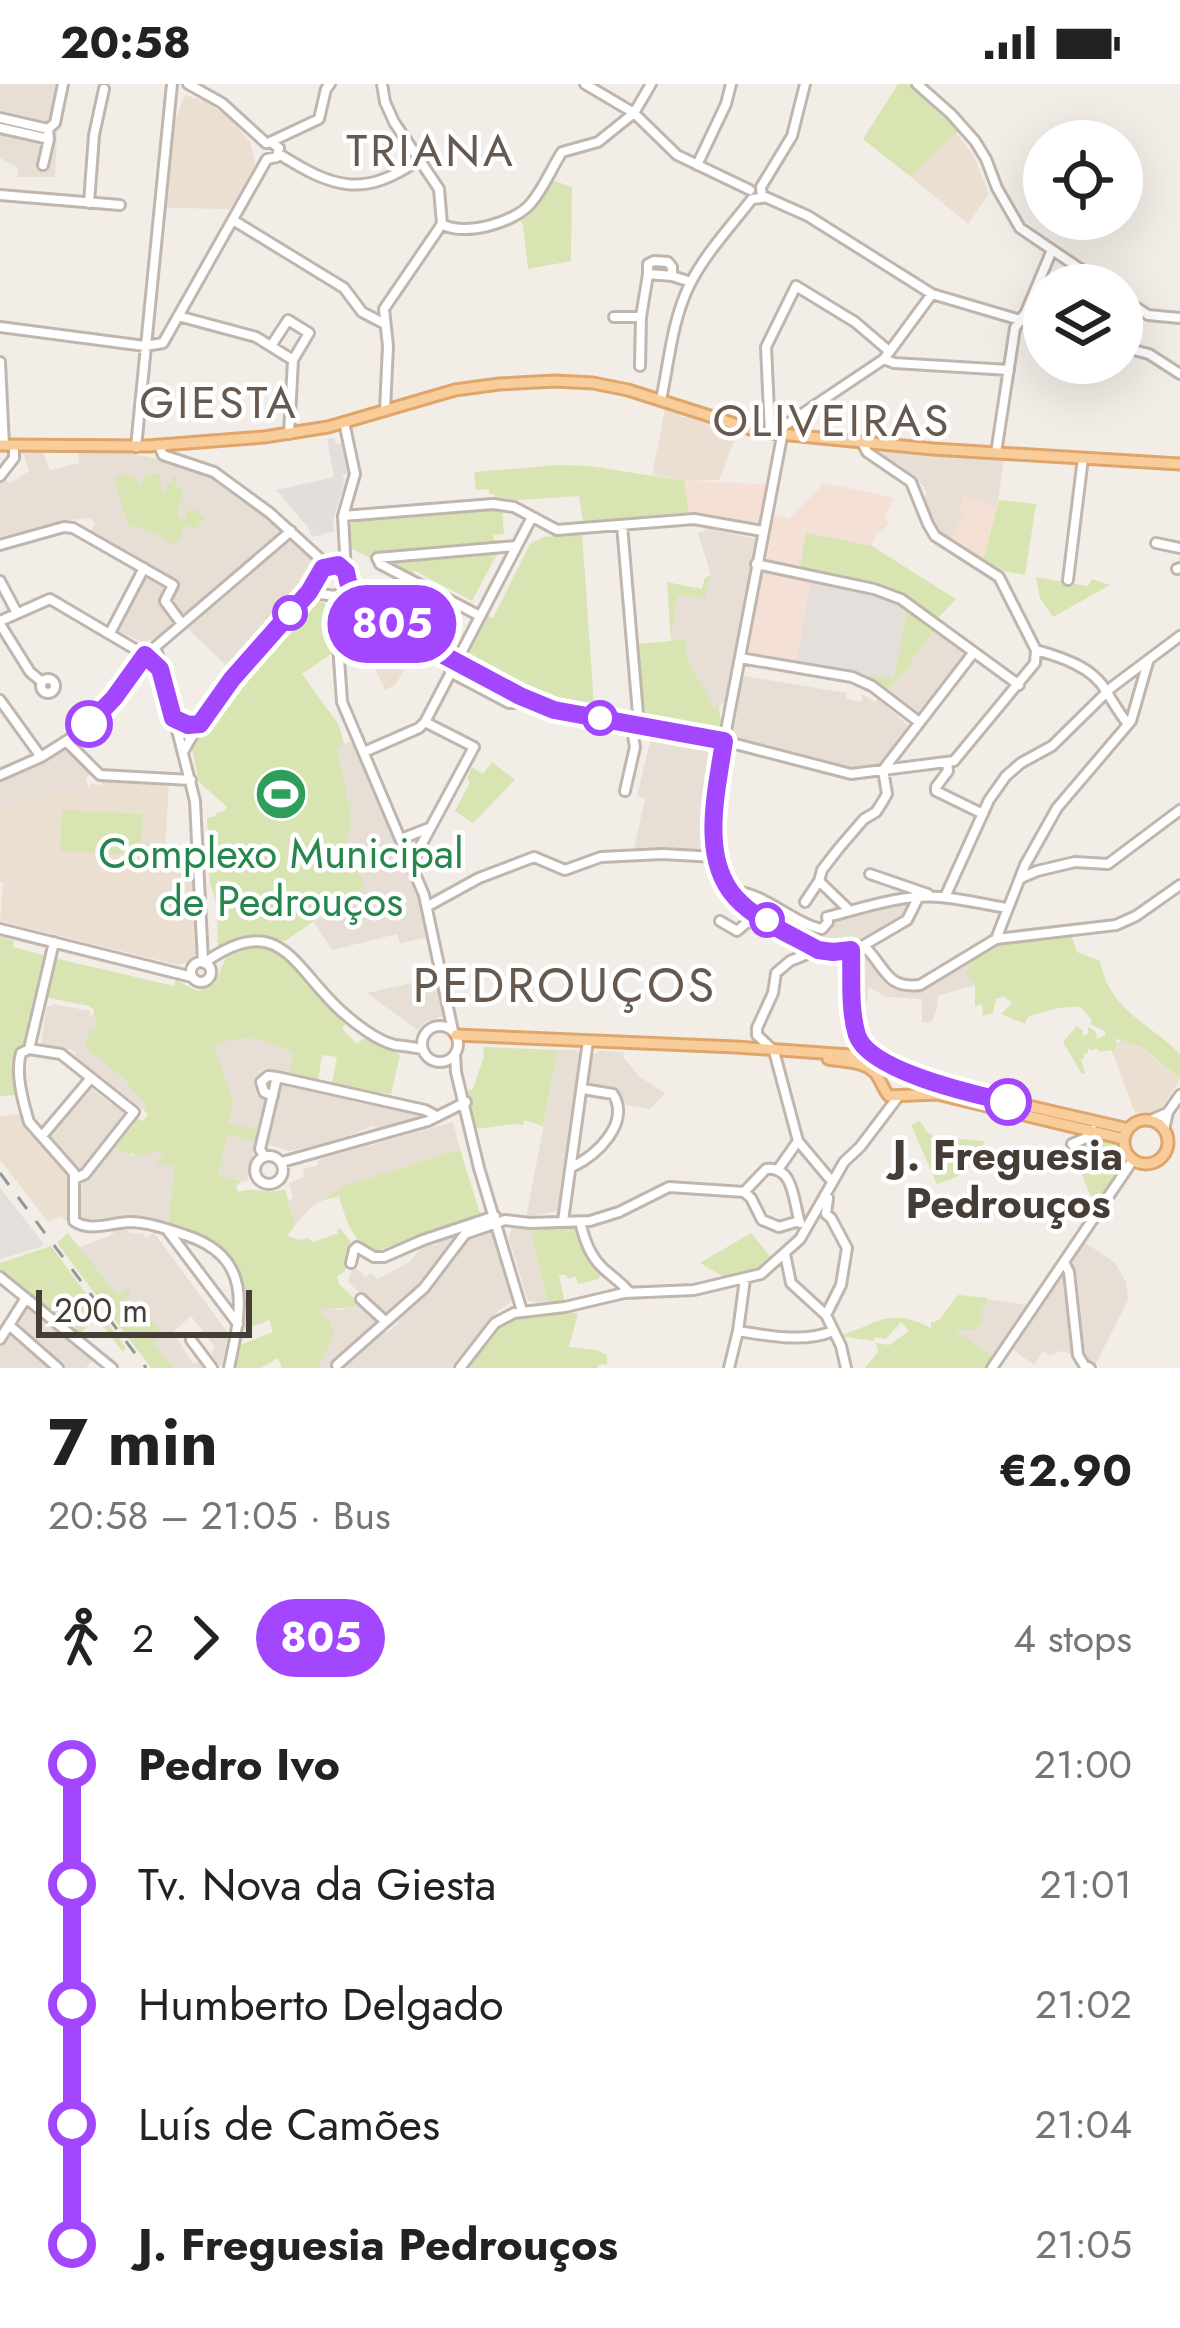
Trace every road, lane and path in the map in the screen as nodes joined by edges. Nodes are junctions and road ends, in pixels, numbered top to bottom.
1 (63, 84) edge
2 (172, 84) edge
3 (188, 84) edge
4 (330, 84) edge
5 (382, 84) edge
6 (585, 84) edge
7 (651, 84) edge
8 (731, 84) edge
9 (806, 84) edge
10 (917, 84) edge
11 (104, 89) dead end
12 (634, 113) junction
13 (0, 118) edge
14 (0, 128) edge
15 (48, 134) junction
16 (269, 143) junction
17 (279, 154) junction
18 (267, 159) junction
19 (420, 159) junction
20 (43, 165) dead end
21 (697, 165) junction
22 (757, 193) junction
23 (0, 195) edge
24 (89, 203) junction
25 (119, 205) dead end
26 (232, 220) junction
27 (442, 224) junction
28 (1052, 250) junction
29 (1073, 264) edge
30 (691, 282) junction
31 (932, 294) junction
32 (1143, 312) edge
33 (178, 316) junction
34 (614, 317) dead end
35 (641, 317) junction
36 (1180, 318) edge
37 (1019, 320) junction
38 (1023, 321) edge
39 (384, 323) junction
40 (0, 327) edge
41 (145, 346) junction
42 (272, 346) junction
43 (1143, 352) edge
44 (887, 355) junction
45 (293, 360) junction
46 (0, 362) edge
47 (640, 366) dead end
48 (1009, 370) junction
49 (1180, 374) edge
50 (0, 377) edge
51 (661, 400) junction
52 (385, 410) junction
53 (344, 422) junction
54 (289, 434) junction
55 (776, 434) junction
56 (862, 442) junction
57 (6, 445) edge
58 (159, 446) junction
59 (136, 447) junction
60 (997, 452) junction
61 (1083, 458) junction
62 (1180, 464) edge
63 (0, 476) edge
64 (343, 516) junction
65 (532, 518) junction
66 (622, 525) junction
67 (291, 531) junction
68 (762, 531) junction
69 (1156, 542) dead end
70 (0, 545) edge
71 (516, 547) junction
72 (1180, 548) edge
73 (344, 550) junction
74 (756, 565) junction
75 (324, 567) junction
76 (144, 568) junction
77 (347, 577) junction
78 (1068, 580) dead end
79 (0, 581) edge
80 (309, 592) junction
81 (323, 592) junction
82 (339, 594) junction
83 (358, 596) junction
84 (16, 613) junction
85 (480, 616) junction
86 (0, 623) edge
87 (182, 624) junction
88 (110, 633) junction
89 (1180, 636) edge
90 (974, 652) junction
91 (147, 653) junction
92 (1037, 655) junction
93 (740, 658) junction
94 (1148, 662) junction
95 (452, 667) junction
96 (42, 682) dead end
97 (1018, 685) junction
98 (1106, 693) junction
99 (0, 700) edge
100 (173, 718) junction
101 (425, 722) junction
102 (919, 722) junction
103 (200, 724) junction
104 (1129, 724) junction
105 (639, 726) junction
106 (179, 739) junction
107 (724, 741) junction
108 (67, 742) junction
109 (635, 747) junction
110 (183, 752) junction
111 (364, 752) junction
112 (40, 757) junction
113 (946, 763) junction
114 (883, 770) junction
115 (0, 775) edge
116 (190, 780) junction
117 (625, 791) dead end
118 (1180, 810) edge
119 (983, 814) junction
120 (430, 828) junction
121 (401, 839) junction
122 (715, 857) junction
123 (411, 863) junction
124 (870, 874) dead end
125 (1019, 879) junction
126 (819, 880) junction
127 (1180, 885) edge
128 (731, 890) junction
129 (940, 897) junction
130 (918, 898) junction
131 (805, 902) dead end
132 (428, 906) junction
133 (1006, 908) junction
134 (850, 910) junction
135 (757, 914) junction
136 (720, 921) dead end
137 (0, 929) edge
138 (996, 939) junction
139 (54, 942) junction
140 (854, 949) junction
141 (818, 950) junction
142 (206, 966) junction
143 (192, 973) junction
144 (452, 1015) junction
145 (440, 1025) junction
146 (423, 1036) junction
147 (456, 1041) junction
148 (588, 1041) junction
149 (404, 1045) junction
150 (29, 1049) junction
151 (422, 1049) junction
152 (774, 1051) junction
153 (792, 1052) junction
154 (878, 1057) junction
155 (440, 1062) junction
156 (901, 1068) junction
157 (457, 1072) junction
158 (91, 1078) junction
159 (880, 1080) junction
160 (583, 1089) junction
161 (1180, 1095) edge
162 (900, 1096) junction
163 (466, 1102) junction
164 (1168, 1112) junction
165 (439, 1115) junction
166 (1150, 1120) junction
167 (470, 1121) junction
168 (1093, 1130) junction
169 (1126, 1134) junction
170 (43, 1136) junction
171 (799, 1141) junction
172 (1072, 1144) dead end
173 (1171, 1144) edge
174 (264, 1156) junction
175 (1133, 1160) junction
176 (282, 1162) junction
177 (572, 1167) junction
178 (779, 1168) junction
179 (76, 1178) junction
180 (834, 1180) junction
181 (830, 1191) junction
182 (744, 1192) junction
183 (496, 1220) junction
184 (563, 1221) junction
185 (580, 1222) junction
186 (802, 1225) junction
187 (167, 1230) junction
188 (785, 1254) junction
189 (1064, 1262) junction
190 (351, 1263) dead end
191 (0, 1277) edge
192 (745, 1279) junction
193 (629, 1292) junction
194 (26, 1298) junction
195 (361, 1299) dead end
196 (522, 1311) junction
197 (826, 1316) junction
198 (386, 1321) junction
199 (9, 1325) junction
200 (238, 1325) junction
201 (739, 1330) junction
202 (833, 1331) junction
203 (0, 1339) edge
204 (191, 1340) dead end
205 (99, 1357) junction
206 (337, 1364) dead end
207 (1085, 1367) edge
208 (58, 1368) edge
209 (91, 1368) edge
210 (112, 1368) edge
211 (212, 1368) edge
212 (229, 1368) edge
213 (460, 1368) edge
214 (729, 1368) edge
215 (846, 1368) edge
216 (992, 1368) edge

1 - 15 street
2 - 41 street
3 - 16 street
4 - 16 street
5 - 19 street
6 - 12 street
7 - 12 street
8 - 21 street
9 - 22 street
10 - 28 street
11 - 24 street
12 - 21 street
12 - 27 street
13 - 15 street
14 - 15 street
15 - 20 street
16 - 17 street
16 - 18 street
17 - 18 street
17 - 19 street
18 - 26 street
19 - 27 street
21 - 22 street
22 - 30 street
22 - 31 street
23 - 24 street
24 - 25 street
26 - 33 street
26 - 39 street
27 - 39 street
28 - 29 street
28 - 37 street
30 - 35 street
30 - 51 street
31 - 37 street
31 - 44 street
32 - 36 street
33 - 41 street
33 - 42 street
34 - 35 street
35 - 47 street
37 - 38 street
37 - 48 street
39 - 52 street
40 - 41 street
41 - 59 street
42 - 45 street
42 - 45 street
43 - 49 street
44 - 48 street
44 - 55 street
44 - 55 street
45 - 54 street
46 - 50 street
48 - 60 street
50 - 57 street
51 - 52 main road
51 - 55 main road
52 - 53 main road
53 - 54 main road
53 - 64 street
54 - 58 main road
55 - 56 main road
55 - 68 street
56 - 60 main road
56 - 92 street
57 - 59 main road
57 - 63 street
58 - 59 main road
58 - 67 street
60 - 61 main road
61 - 62 main road
61 - 78 street
64 - 65 street
64 - 73 street
65 - 66 street
65 - 71 street
66 - 68 street
66 - 105 street
67 - 75 street
67 - 87 street
68 - 74 street
69 - 72 street
70 - 76 street
71 - 85 street
71 - 85 street
73 - 75 street
73 - 77 street
74 - 90 street
74 - 93 street
75 - 77 street
75 - 80 street
75 - 81 street
76 - 87 street
76 - 88 street
77 - 82 street
77 - 83 street
79 - 84 street
80 - 81 street
80 - 103 street
81 - 82 street
82 - 83 street
82 - 111 street
83 - 95 street
84 - 86 street
84 - 88 street
85 - 95 street
86 - 96 street
87 - 91 street
88 - 91 street
89 - 94 street
90 - 97 street
90 - 102 street
91 - 100 street
91 - 108 street
92 - 97 street
92 - 98 street
93 - 102 street
93 - 107 street
94 - 98 street
94 - 104 street
95 - 101 street
95 - 105 street
97 - 113 street
98 - 104 street
98 - 119 street
99 - 112 street
100 - 103 street
100 - 106 street
101 - 111 street
101 - 120 street
102 - 114 street
103 - 106 street
103 - 110 street
104 - 125 street
105 - 107 street
105 - 109 street
105 - 109 street
106 - 110 street
107 - 114 street
107 - 122 street
108 - 112 street
108 - 116 street
109 - 117 street
110 - 116 street
111 - 121 street
112 - 115 street
113 - 114 street
113 - 119 street
114 - 126 street
116 - 142 street
118 - 125 street
119 - 129 street
120 - 121 street
120 - 123 street
121 - 123 street
122 - 128 street
122 - 132 street
123 - 132 street
124 - 129 street
125 - 133 street
126 - 131 street
126 - 134 street
127 - 138 street
128 - 134 street
128 - 135 street
129 - 130 street
129 - 133 street
130 - 134 street
130 - 140 street
132 - 144 street
133 - 138 street
135 - 136 street
135 - 141 street
137 - 139 street
138 - 140 street
139 - 143 street
139 - 150 street
140 - 141 street
140 - 154 street
141 - 152 street
142 - 143 street
142 - 143 street
142 - 149 street
144 - 145 street
144 - 147 street
145 - 146 street
145 - 147 street
146 - 149 street
146 - 151 street
147 - 148 main road
147 - 155 street
147 - 157 street
148 - 152 main road
148 - 160 street
149 - 151 street
150 - 158 street
150 - 170 street
151 - 155 street
152 - 153 main road
152 - 171 street
153 - 154 main road
153 - 159 main road
154 - 156 main road
155 - 157 street
156 - 159 main road
156 - 162 main road
156 - 169 main road
157 - 163 street
158 - 170 street
158 - 179 street
159 - 162 main road
160 - 177 street
160 - 177 street
161 - 164 street
162 - 168 main road
162 - 180 street
163 - 165 street
163 - 167 street
164 - 166 street
164 - 173 street
165 - 167 street
165 - 174 street
165 - 176 street
166 - 169 main road
166 - 173 main road
167 - 183 street
168 - 169 main road
168 - 172 street
169 - 175 main road
170 - 179 street
171 - 178 street
171 - 180 street
173 - 175 main road
174 - 176 street
174 - 176 street
175 - 189 street
177 - 184 street
178 - 182 street
178 - 186 street
179 - 187 street
180 - 181 street
181 - 186 street
181 - 197 street
182 - 185 street
182 - 186 street
183 - 184 street
183 - 190 street
183 - 196 street
183 - 198 street
184 - 185 street
185 - 193 street
186 - 188 street
187 - 200 street
187 - 200 street
188 - 192 street
188 - 197 street
189 - 207 street
189 - 216 street
191 - 194 street
192 - 193 street
192 - 201 street
193 - 196 street
194 - 199 street
194 - 205 street
195 - 198 street
196 - 213 street
197 - 202 street
198 - 206 street
199 - 203 street
199 - 208 street
200 - 212 street
201 - 202 street
201 - 214 street
202 - 215 street
204 - 211 street
205 - 209 street
205 - 210 street

